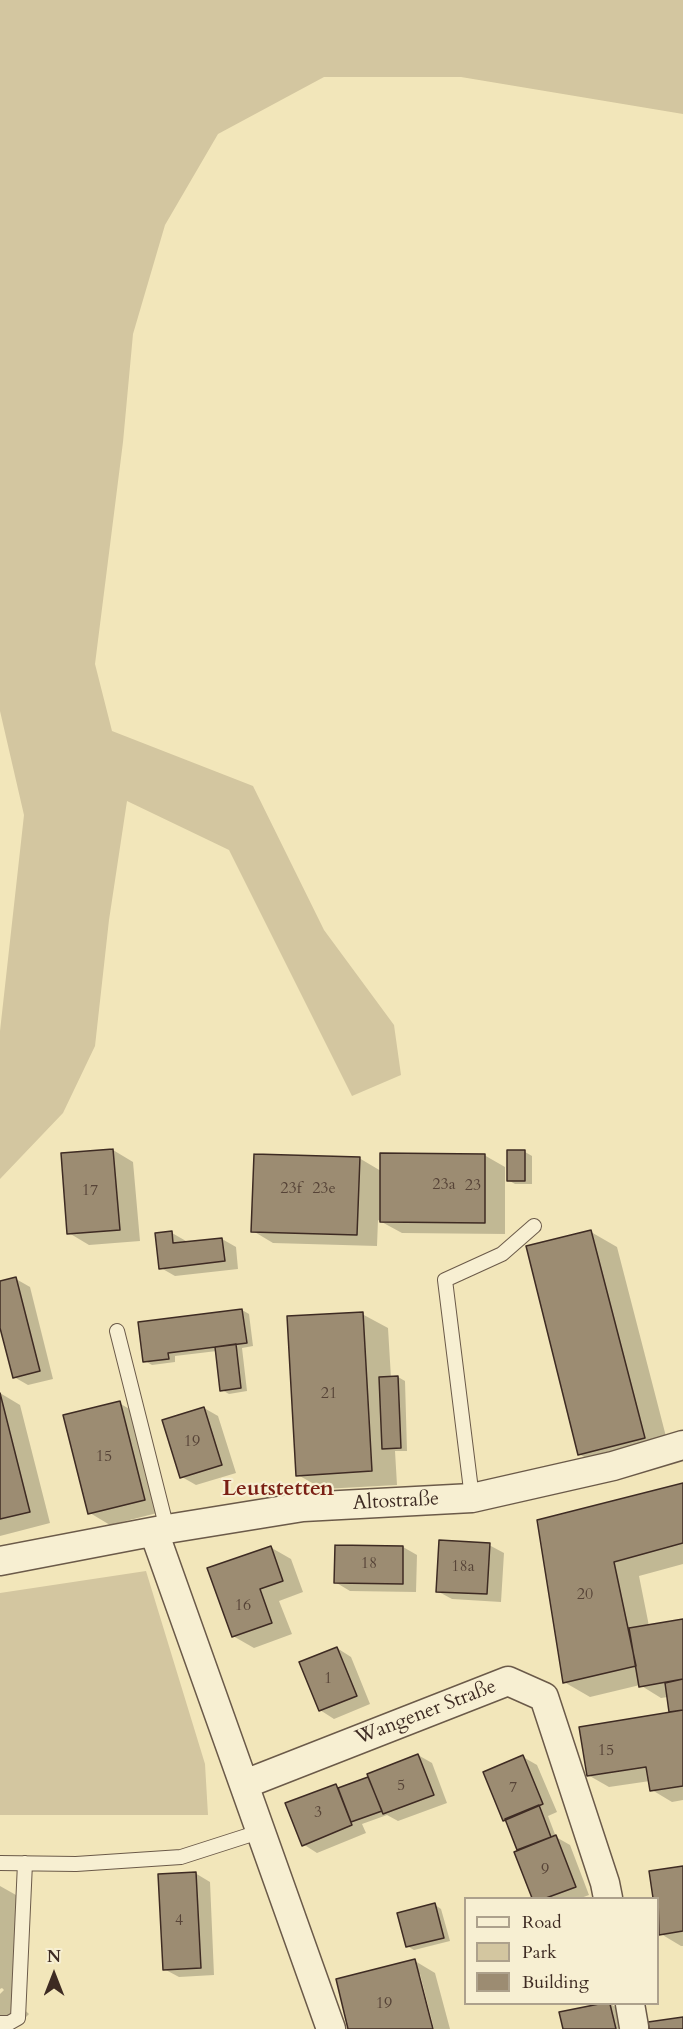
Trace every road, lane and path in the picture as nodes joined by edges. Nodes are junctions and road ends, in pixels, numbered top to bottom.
1 (534, 1226) dead end
2 (117, 1331) dead end
3 (683, 1446) edge
4 (472, 1498) junction
5 (161, 1531) junction
6 (0, 1561) edge
7 (245, 1784) junction
8 (262, 1831) junction
9 (0, 1863) edge
10 (25, 1863) junction
11 (608, 1897) edge
12 (0, 2023) edge
13 (331, 2029) edge

1 - 4 lane
2 - 5 lane
3 - 4 street, Altostraße
4 - 5 street, Altostraße
5 - 6 street, Altostraße
5 - 7 street
7 - 8 street
7 - 11 street, Wangener Straße
8 - 10 lane
8 - 13 street
9 - 10 lane
10 - 12 lane

